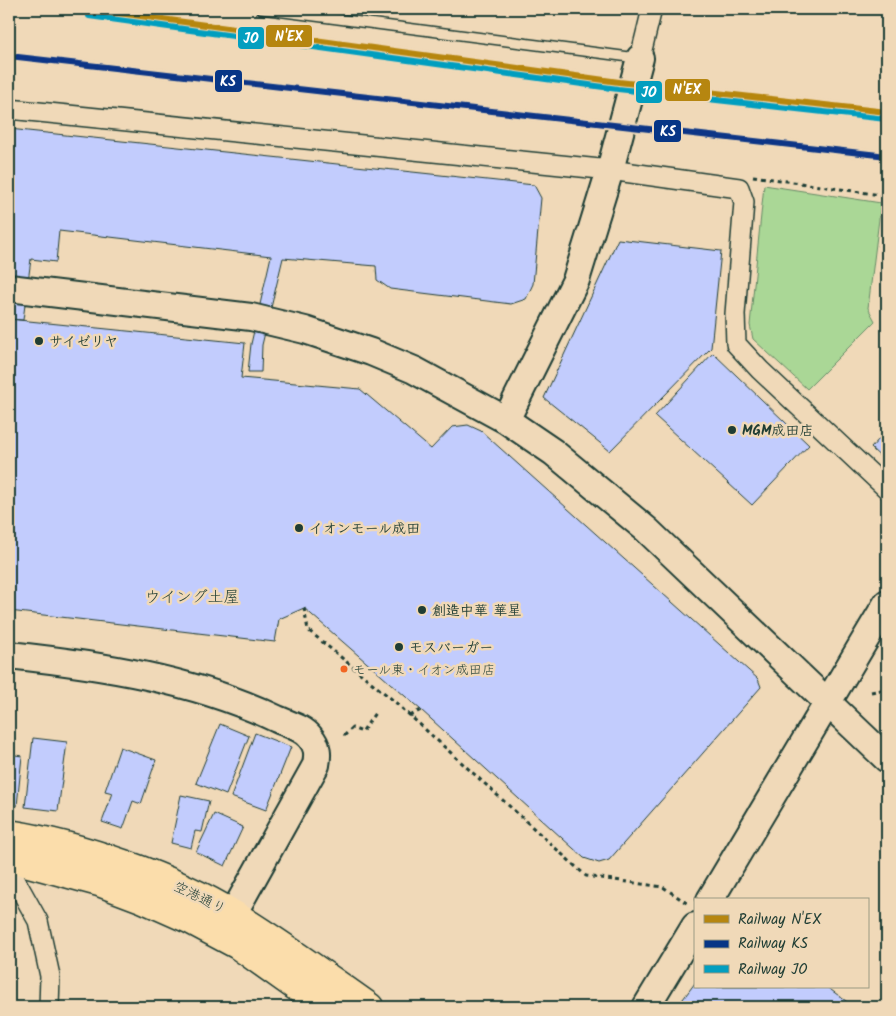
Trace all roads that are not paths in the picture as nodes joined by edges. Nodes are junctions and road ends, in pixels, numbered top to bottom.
1 (261, 9) edge
2 (652, 9) edge
3 (640, 58) junction
4 (9, 109) edge
5 (610, 170) junction
6 (9, 288) edge
7 (506, 420) junction
8 (887, 489) edge
9 (887, 603) edge
10 (9, 655) edge
11 (828, 703) junction
12 (887, 759) edge
13 (9, 834) edge
14 (9, 859) edge
15 (9, 869) edge
16 (711, 898) edge
17 (233, 914) junction
18 (694, 928) edge
19 (49, 1007) edge
20 (325, 1007) edge
21 (369, 1007) edge
22 (646, 1007) edge

1 - 3 lane
2 - 3 street
3 - 5 street
4 - 5 street
5 - 7 street
5 - 8 street
6 - 7 street
7 - 11 street
9 - 11 street
10 - 17 street
11 - 12 street
11 - 16 street
13 - 17 highway, 空港通り
14 - 20 highway, 空港通り
15 - 19 street
17 - 21 highway, 空港通り
18 - 22 street

